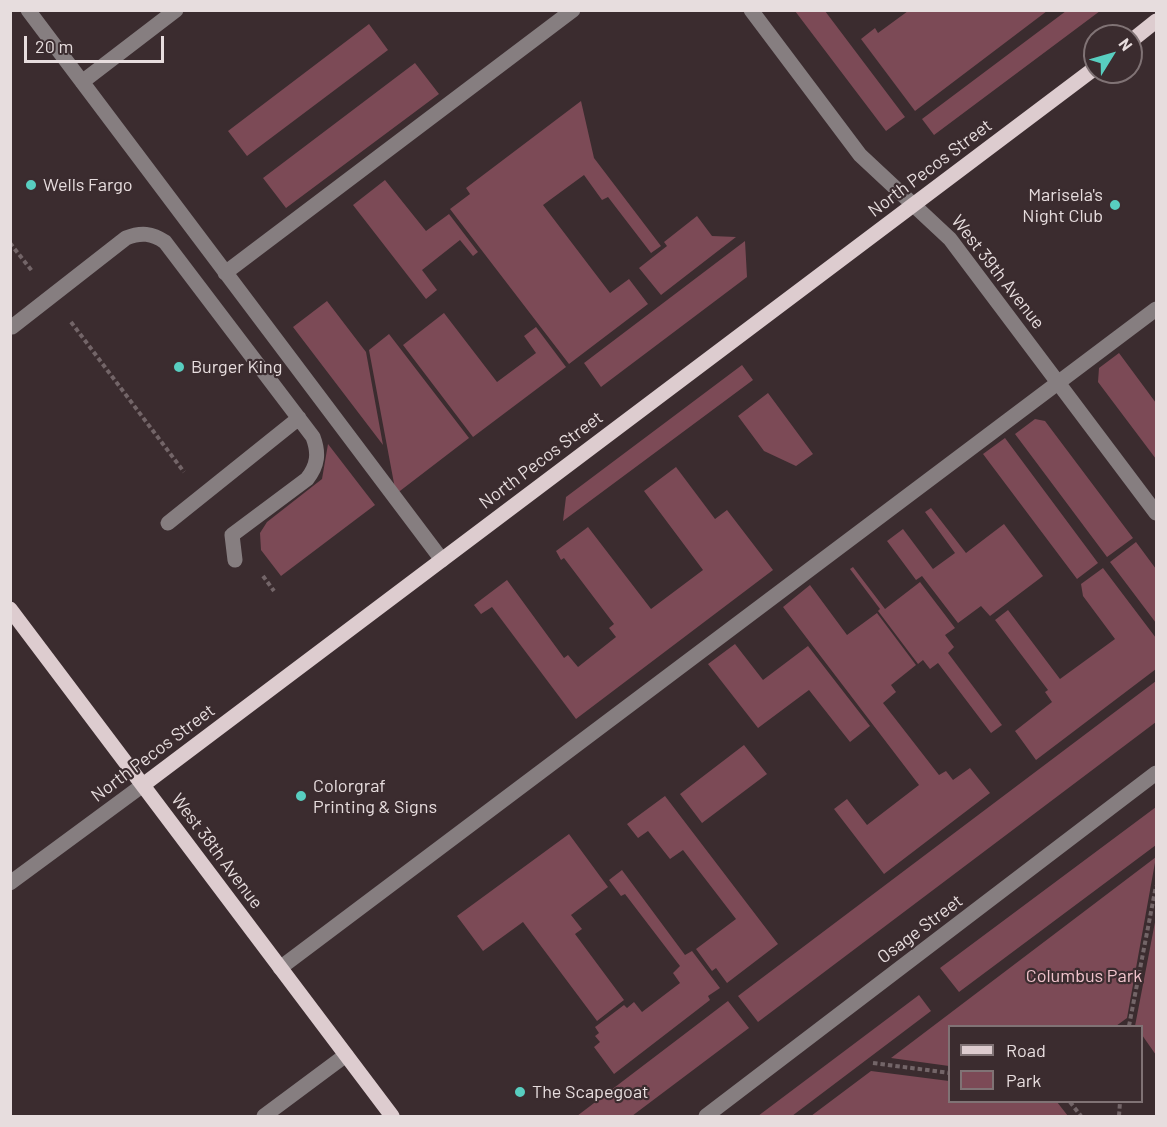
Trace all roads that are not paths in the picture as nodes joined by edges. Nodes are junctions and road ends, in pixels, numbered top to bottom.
1 (27, 10) edge
2 (176, 10) edge
3 (573, 10) edge
4 (751, 10) edge
5 (1156, 21) edge
6 (1143, 31) edge
7 (1083, 77) edge
8 (82, 82) junction
9 (914, 204) junction
10 (225, 273) junction
11 (1156, 309) edge
12 (12, 327) edge
13 (1059, 383) junction
14 (299, 418) junction
15 (1156, 513) edge
16 (168, 523) dead end
17 (235, 560) dead end
18 (442, 560) junction
19 (10, 609) edge
20 (1156, 772) edge
21 (143, 785) junction
22 (10, 883) edge
23 (280, 968) junction
24 (346, 1055) junction
25 (264, 1116) edge
26 (392, 1116) edge
27 (706, 1116) edge

1 - 8 street
2 - 8 street
3 - 10 street
4 - 9 street, West 39th Avenue
5 - 6 main road
7 - 9 main road, North Pecos Street
8 - 10 street
9 - 13 street, West 39th Avenue
9 - 18 main road, North Pecos Street
10 - 18 street
11 - 13 street
12 - 14 street
13 - 15 street, West 39th Avenue
13 - 23 street
14 - 16 street
14 - 17 street
18 - 21 main road, North Pecos Street
19 - 21 main road, West 38th Avenue
20 - 27 street, Osage Street
21 - 22 street, North Pecos Street
21 - 23 main road, West 38th Avenue
23 - 24 main road, West 38th Avenue
24 - 25 street
24 - 26 main road, West 38th Avenue

